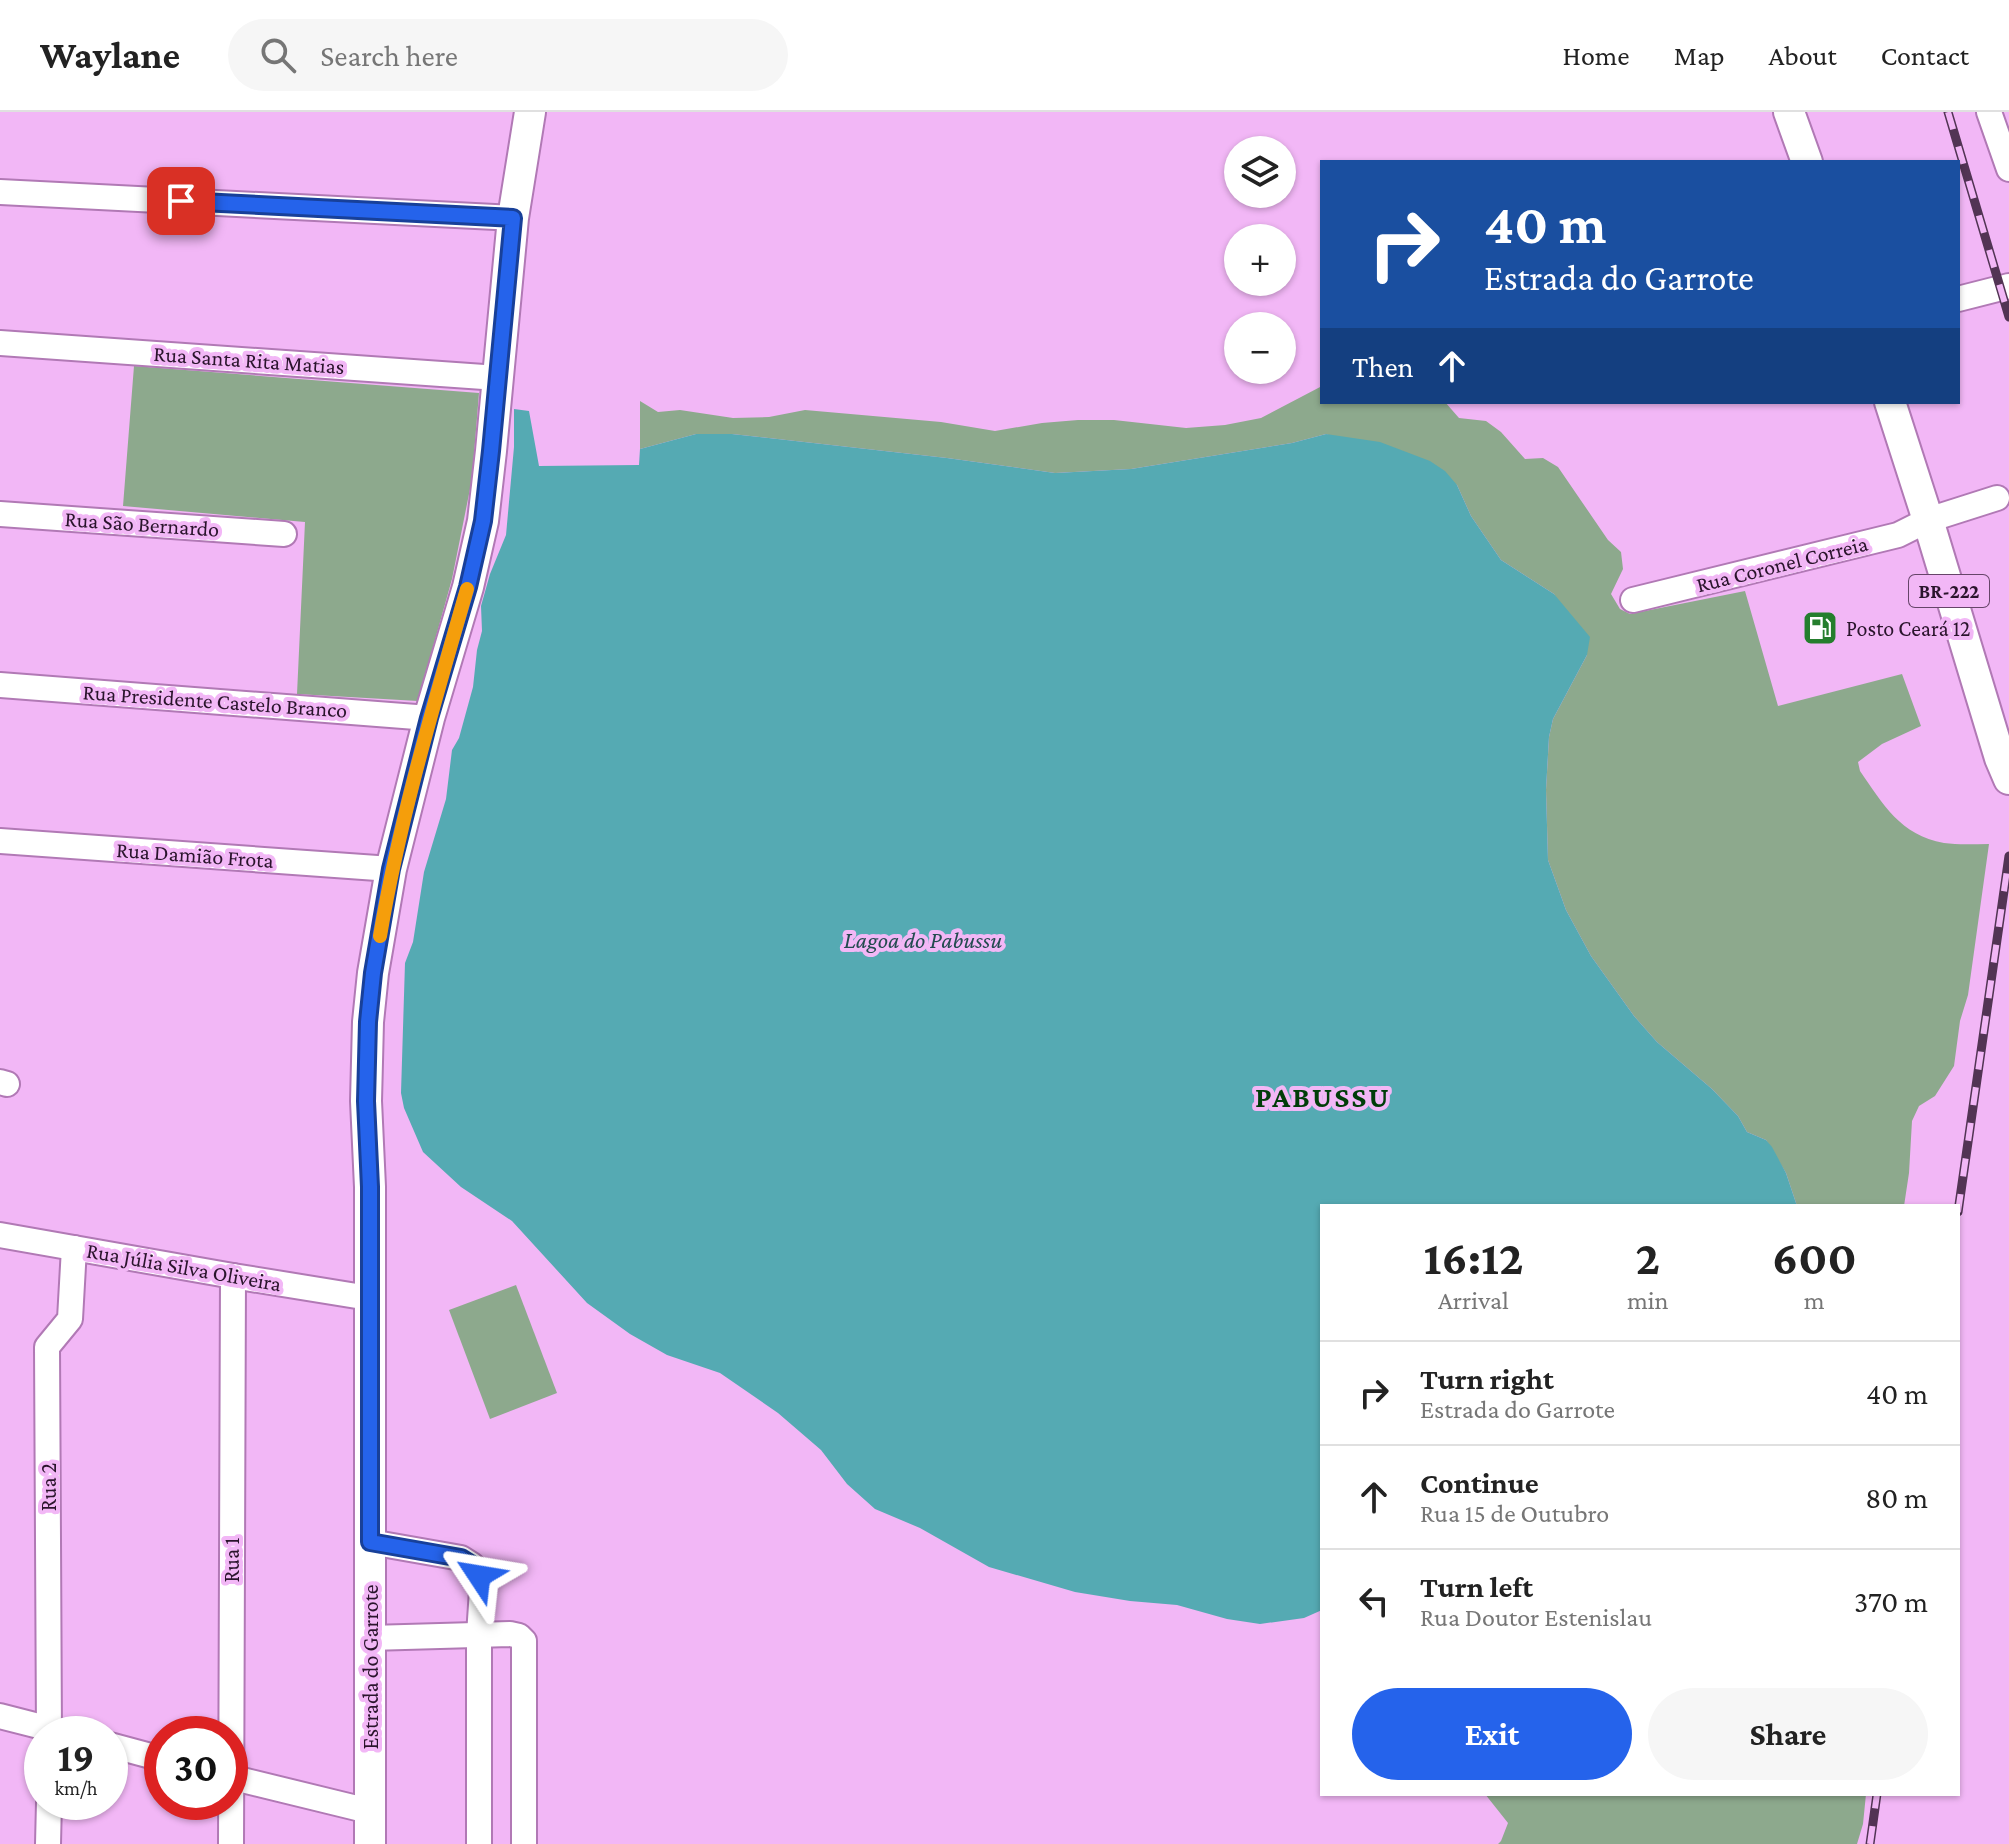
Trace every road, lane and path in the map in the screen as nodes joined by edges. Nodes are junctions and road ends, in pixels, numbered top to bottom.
1 (530, 112) edge
2 (1789, 112) edge
3 (1989, 112) edge
4 (1806, 160) edge
5 (2009, 169) edge
6 (0, 192) edge
7 (513, 218) junction
8 (2009, 286) edge
9 (1960, 298) edge
10 (0, 343) edge
11 (498, 378) junction
12 (1891, 404) edge
13 (1997, 498) dead end
14 (0, 514) edge
15 (1928, 520) junction
16 (284, 534) dead end
17 (1633, 600) dead end
18 (0, 685) edge
19 (429, 718) junction
20 (2009, 779) edge
21 (0, 841) edge
22 (391, 869) junction
23 (0, 1235) edge
24 (74, 1248) junction
25 (233, 1276) junction
26 (369, 1298) junction
27 (370, 1542) junction
28 (479, 1635) junction
29 (370, 1638) junction
30 (0, 1716) edge
31 (56, 1716) edge
32 (230, 1716) edge
33 (24, 1723) edge
34 (248, 1781) edge
35 (369, 1811) junction
36 (479, 1815) junction
37 (524, 1817) junction
38 (49, 1820) edge
39 (231, 1820) edge
40 (48, 1844) edge
41 (231, 1844) edge
42 (370, 1844) edge
43 (479, 1844) edge
44 (524, 1844) edge

1 - 7 main road, Estrada do Garrote
2 - 4 main road
3 - 5 street
6 - 7 street
7 - 11 main road, Estrada do Garrote
8 - 9 street
10 - 11 street, Rua Santa Rita Matias
11 - 19 main road, Estrada do Garrote
12 - 15 main road, BR-222
13 - 15 street, Rua Coronel Correia
14 - 16 street, Rua São Bernardo
15 - 17 street, Rua Coronel Correia
15 - 20 main road, BR-222
18 - 19 street, Rua Presidente Castelo Branco
19 - 22 main road, Estrada do Garrote
21 - 22 street, Rua Damião Frota
22 - 26 main road, Estrada do Garrote
23 - 24 street, Rua Júlia Silva Oliveira
24 - 25 street, Rua Júlia Silva Oliveira
24 - 31 street, Rua 2
25 - 26 street, Rua Júlia Silva Oliveira
25 - 32 street, Rua 1
26 - 27 main road, Estrada do Garrote
27 - 28 street
27 - 29 main road, Estrada do Garrote
28 - 29 street
28 - 36 street
28 - 37 street
29 - 35 main road, Estrada do Garrote
30 - 33 street
34 - 35 street
35 - 42 main road, Estrada do Garrote
36 - 37 street
36 - 43 street
37 - 44 street
38 - 40 street
39 - 41 street, Rua 1

